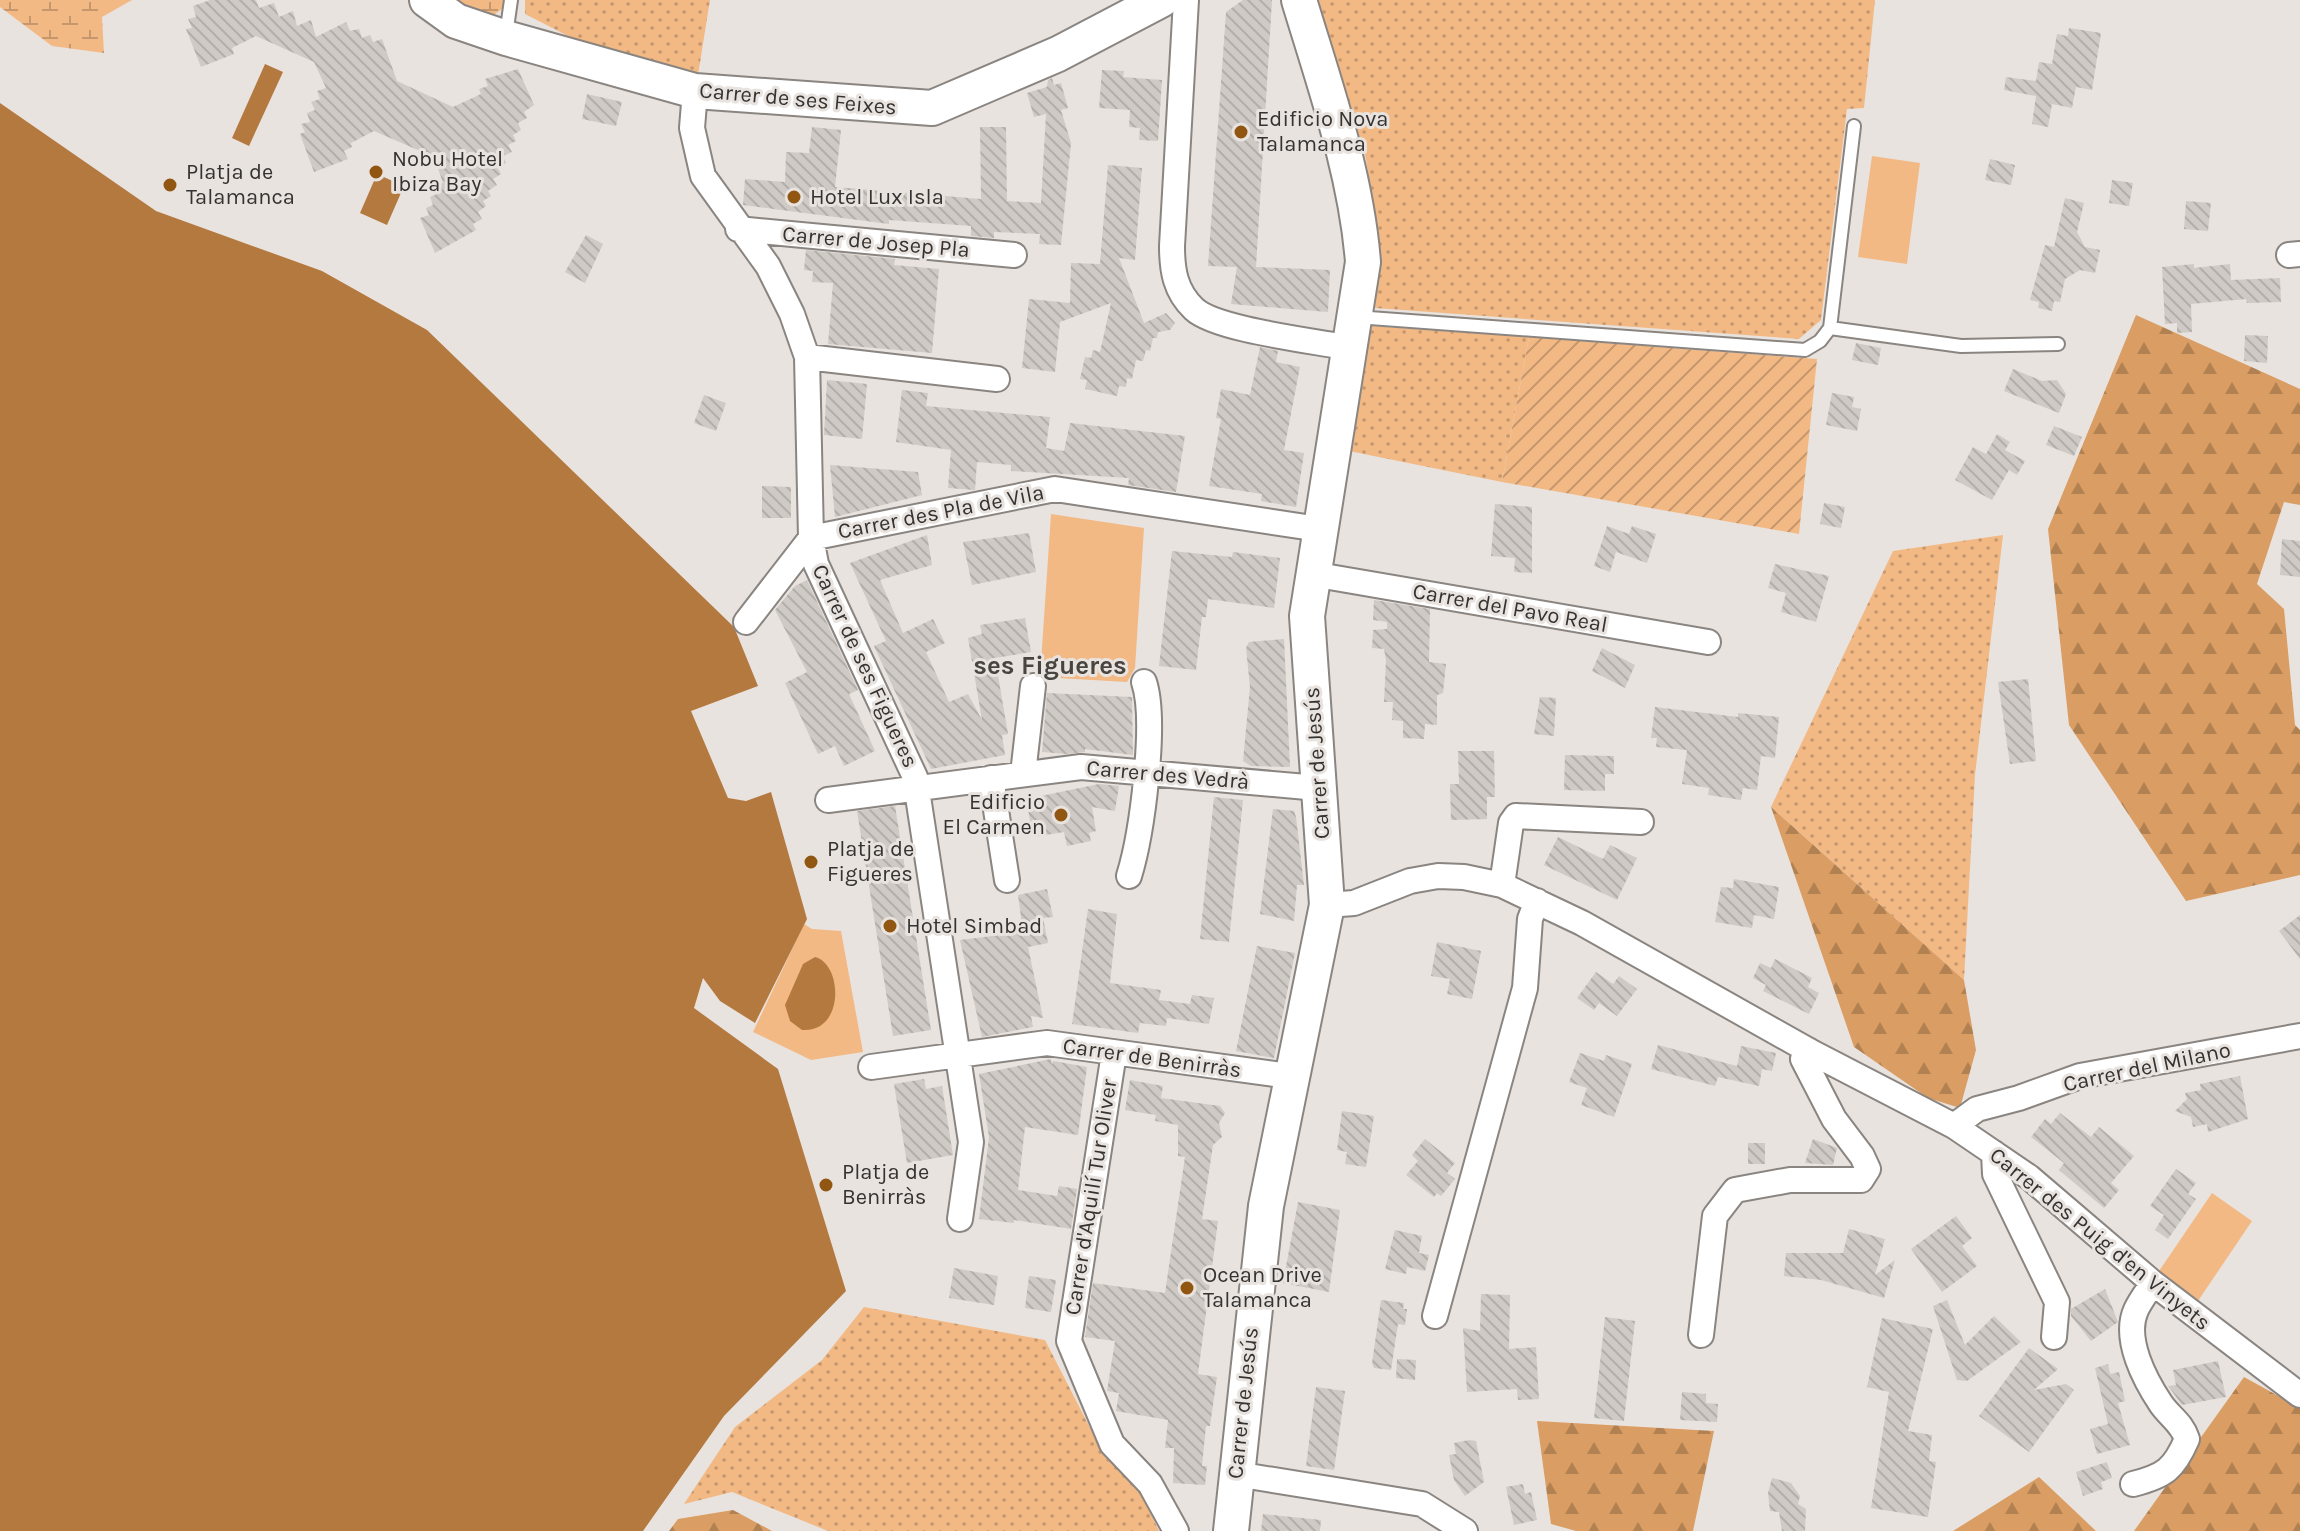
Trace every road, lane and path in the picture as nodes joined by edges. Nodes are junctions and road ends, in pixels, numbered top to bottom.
1 (427, 0) edge
2 (511, 0) edge
3 (1161, 0) edge
4 (1186, 0) edge
5 (1299, 0) edge
6 (506, 38) junction
7 (695, 91) junction
8 (1854, 126) dead end
9 (738, 229) junction
10 (1014, 255) dead end
11 (1830, 328) junction
12 (1353, 333) junction
13 (2058, 344) dead end
14 (807, 357) junction
15 (997, 379) dead end
16 (1319, 529) junction
17 (811, 538) junction
18 (1312, 574) junction
19 (746, 622) dead end
20 (1708, 642) dead end
21 (1144, 682) dead end
22 (1033, 686) dead end
23 (1145, 771) junction
24 (1023, 774) junction
25 (991, 778) junction
26 (1318, 788) junction
27 (917, 789) junction
28 (828, 800) dead end
29 (1641, 822) dead end
30 (1129, 876) dead end
31 (1007, 880) dead end
32 (1502, 885) junction
33 (1537, 901) junction
34 (1327, 905) junction
35 (2300, 1036) edge
36 (1808, 1050) junction
37 (1114, 1053) junction
38 (958, 1057) junction
39 (871, 1067) dead end
40 (1290, 1076) junction
41 (1954, 1126) junction
42 (1994, 1153) junction
43 (960, 1219) dead end
44 (2153, 1283) junction
45 (1435, 1316) dead end
46 (1701, 1335) dead end
47 (2054, 1337) dead end
48 (2300, 1395) edge
49 (1236, 1474) junction
50 (2133, 1484) dead end
51 (1176, 1531) edge
52 (1231, 1531) edge
53 (1465, 1531) edge

1 - 6 street, Carrer de ses Feixes
2 - 6 lane
3 - 7 street, Carrer de ses Feixes
4 - 12 street
5 - 12 street, Carrer de Jesús
6 - 7 street, Carrer de ses Feixes
7 - 9 street, Carrer de ses Figueres
8 - 11 lane
9 - 10 street, Carrer de Josep Pla
9 - 14 street, Carrer de ses Figueres
11 - 12 lane
11 - 13 lane
12 - 16 street, Carrer de Jesús
14 - 15 street
14 - 17 street, Carrer de ses Figueres
16 - 17 street, Carrer des Pla de Vila
16 - 18 street, Carrer de Jesús
17 - 19 street, Carrer des Pla de Vila
17 - 27 street, Carrer de ses Figueres
18 - 20 street, Carrer del Pavo Real
18 - 26 street, Carrer de Jesús
21 - 23 street
22 - 24 street
23 - 24 street, Carrer des Vedrà
23 - 26 street, Carrer des Vedrà
23 - 30 street
24 - 25 street, Carrer des Vedrà
25 - 27 street, Carrer des Vedrà
25 - 31 street
26 - 34 street, Carrer de Jesús
27 - 28 street, Carrer des Vedrà
27 - 38 street, Carrer de ses Figueres
29 - 32 street
32 - 33 street, Carrer des Puig d'en Vinyets
32 - 34 street, Carrer des Puig d'en Vinyets
33 - 36 street, Carrer des Puig d'en Vinyets
33 - 45 street
34 - 40 street, Carrer de Jesús
35 - 41 street, Carrer del Milano
36 - 41 street, Carrer des Puig d'en Vinyets
36 - 46 street
37 - 38 street, Carrer de Benirràs
37 - 40 street, Carrer de Benirràs
37 - 51 street, Carrer d'Aquilí Tur Oliver
38 - 39 street, Carrer de Benirràs
38 - 43 street, Carrer de ses Figueres
40 - 49 street, Carrer de Jesús
41 - 42 street, Carrer des Puig d'en Vinyets
42 - 44 street, Carrer des Puig d'en Vinyets
42 - 47 street
44 - 48 street, Carrer des Puig d'en Vinyets
44 - 50 street
49 - 52 street, Carrer de Jesús
49 - 53 street

